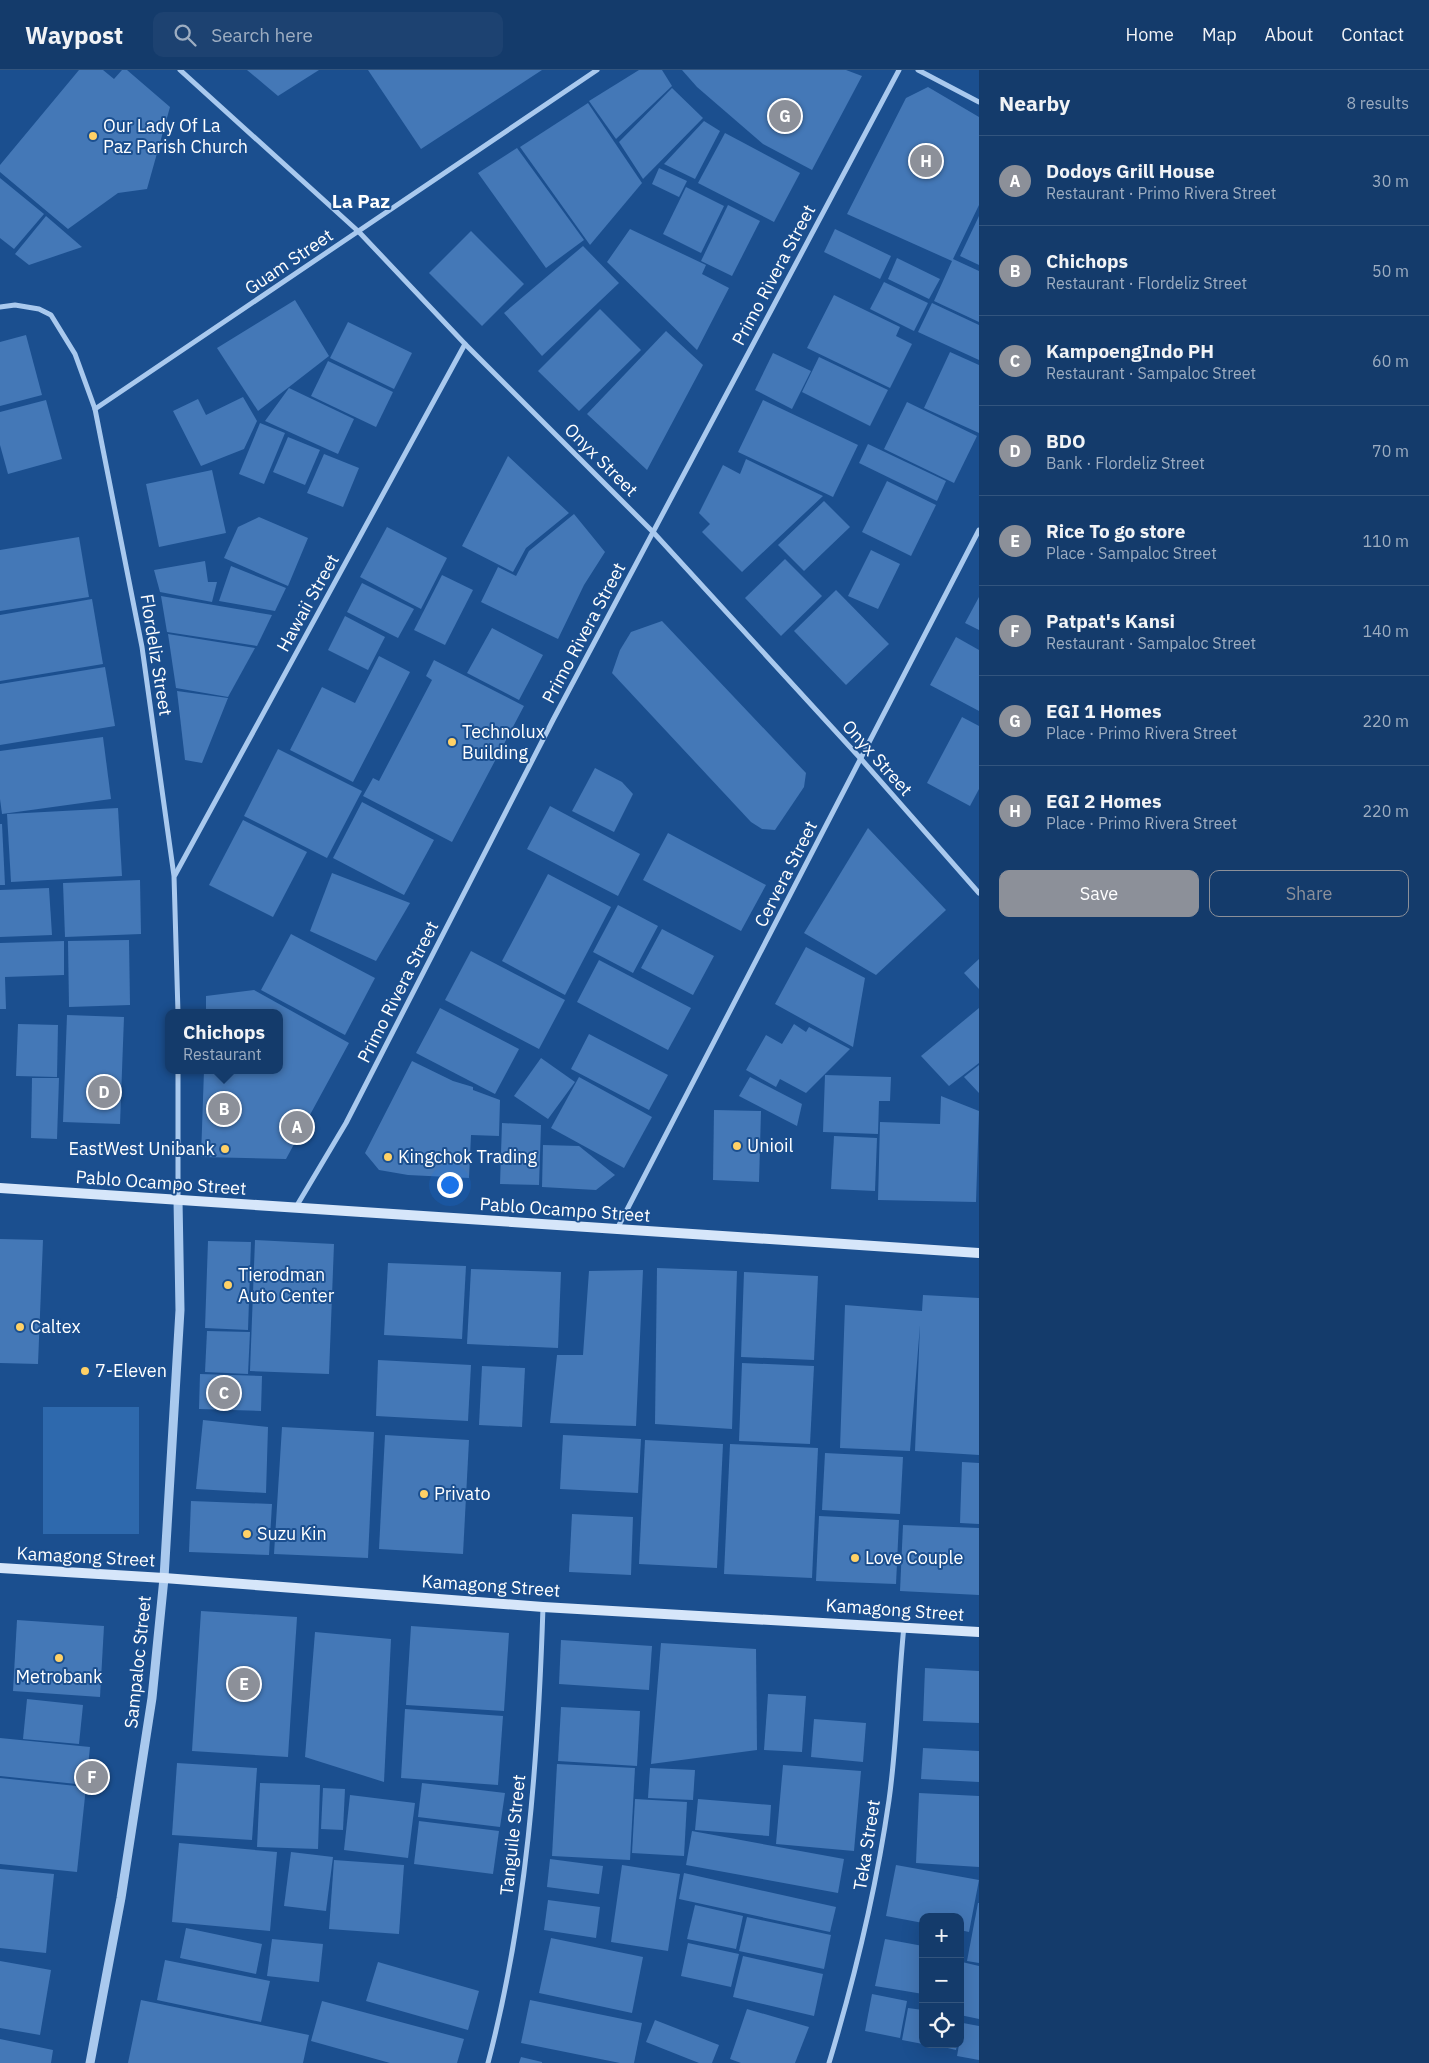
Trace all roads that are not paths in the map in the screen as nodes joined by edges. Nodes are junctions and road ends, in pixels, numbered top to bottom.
1 (180, 70) edge
2 (598, 70) edge
3 (899, 70) edge
4 (918, 70) edge
5 (979, 102) edge
6 (358, 232) junction
7 (0, 307) edge
8 (465, 344) junction
9 (95, 409) junction
10 (979, 530) edge
11 (653, 532) junction
12 (861, 759) junction
13 (174, 876) junction
14 (979, 893) edge
15 (178, 1009) edge
16 (178, 1074) edge
17 (0, 1188) edge
18 (178, 1200) junction
19 (295, 1208) junction
20 (617, 1230) junction
21 (979, 1253) edge
22 (0, 1568) edge
23 (164, 1578) junction
24 (543, 1607) junction
25 (904, 1626) junction
26 (979, 1632) edge
27 (90, 2063) edge
28 (488, 2063) edge
29 (829, 2063) edge

1 - 6 street, Onyx Street
2 - 6 street, Guam Street
3 - 11 street, Primo Rivera Street
4 - 5 street
6 - 8 street, Onyx Street
6 - 9 street, Guam Street
7 - 9 street, Flordeliz Street
8 - 11 street, Onyx Street
8 - 13 street, Hawaii Street
9 - 13 street, Flordeliz Street
10 - 12 street, Cervera Street
11 - 12 street, Onyx Street
11 - 19 street, Primo Rivera Street
12 - 14 street, Onyx Street
12 - 20 street, Cervera Street
13 - 15 street, Flordeliz Street
16 - 18 street
17 - 18 main road, Pablo Ocampo Street
18 - 19 main road, Pablo Ocampo Street
18 - 23 street, Sampaloc Street
19 - 20 main road, Pablo Ocampo Street
20 - 21 main road, Pablo Ocampo Street
22 - 23 main road, Kamagong Street
23 - 24 main road, Kamagong Street
23 - 27 street, Sampaloc Street
24 - 25 main road, Kamagong Street
24 - 28 street, Tanguile Street
25 - 26 main road, Kamagong Street
25 - 29 street, Teka Street

